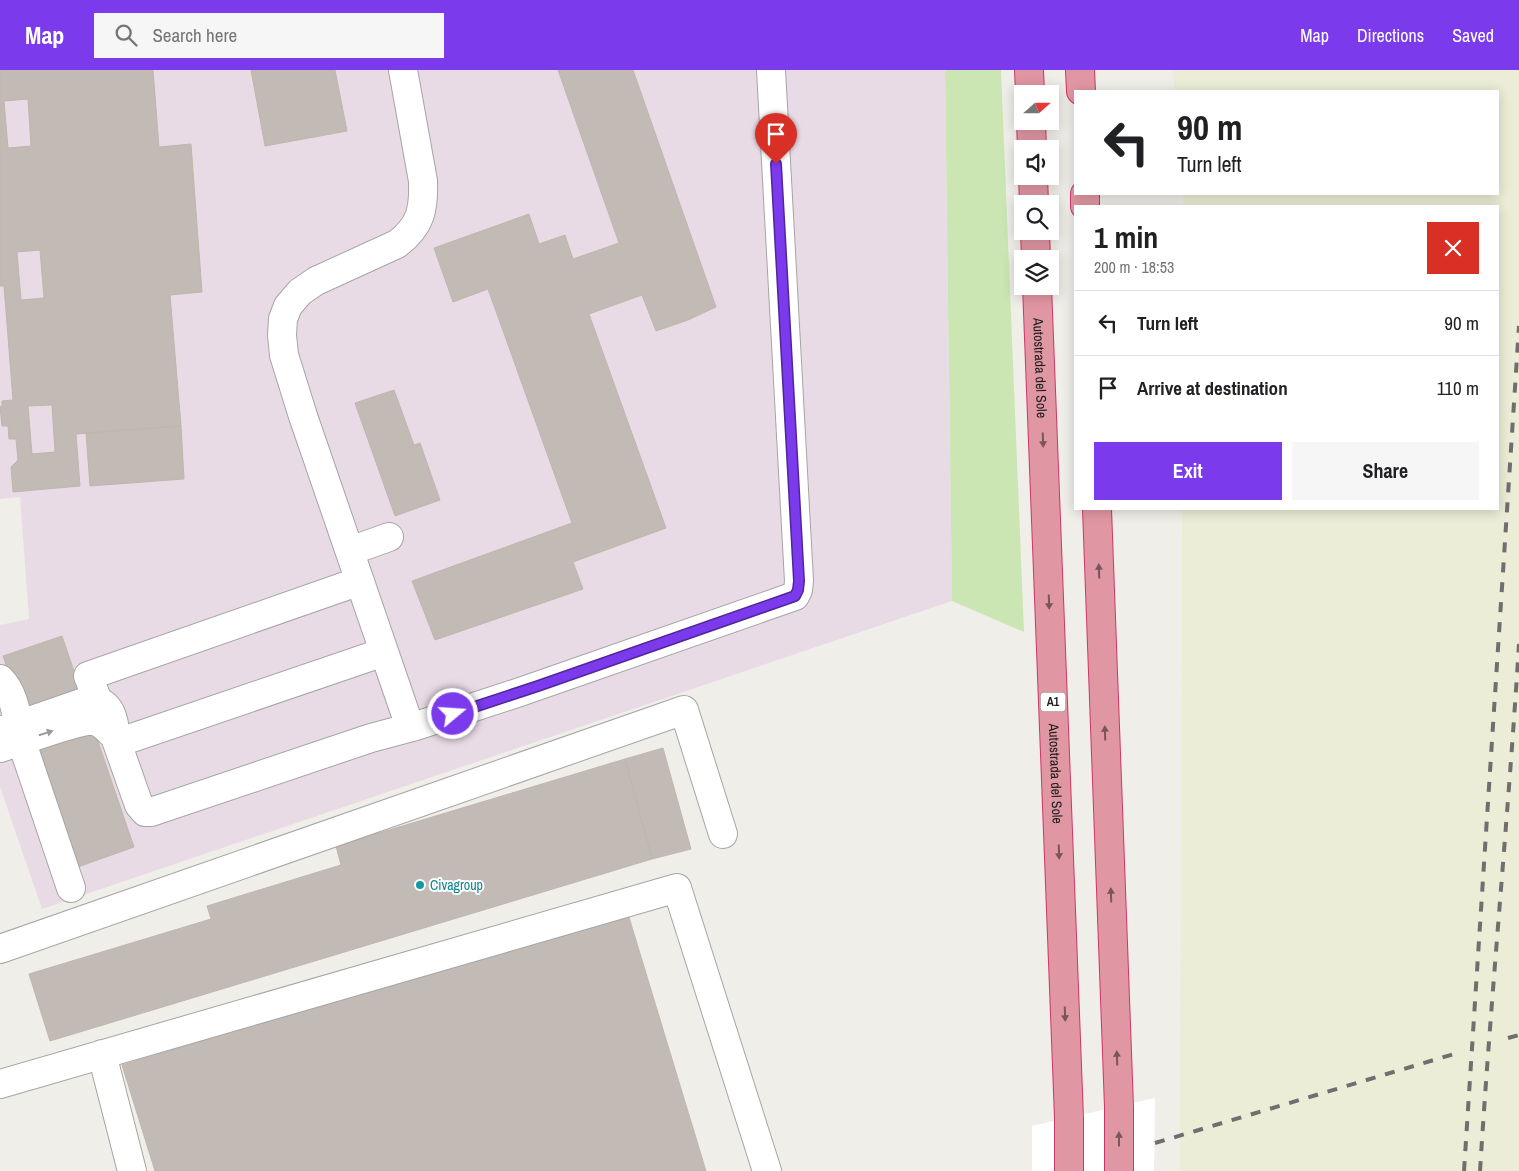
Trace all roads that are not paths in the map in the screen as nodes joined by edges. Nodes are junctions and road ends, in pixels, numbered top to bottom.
1 (403, 70) edge
2 (771, 70) edge
3 (1029, 70) edge
4 (1080, 70) edge
5 (1030, 85) edge
6 (1081, 90) edge
7 (1037, 295) edge
8 (1096, 510) edge
9 (389, 537) dead end
10 (350, 551) junction
11 (360, 581) junction
12 (384, 652) junction
13 (0, 679) edge
14 (0, 697) edge
15 (98, 702) junction
16 (410, 727) junction
17 (9, 737) edge
18 (116, 740) junction
19 (723, 834) dead end
20 (70, 888) dead end
21 (0, 949) edge
22 (102, 1054) junction
23 (0, 1084) edge
24 (132, 1171) edge
25 (766, 1171) edge
26 (1069, 1171) edge
27 (1119, 1171) edge

1 - 10 lane
2 - 16 lane
3 - 5 highway
4 - 6 highway
7 -> 26 highway, Autostrada del Sole / A1, bridge
27 -> 8 highway, bridge
9 - 10 lane
10 - 11 lane
11 - 12 lane
11 - 15 lane
12 - 16 lane
12 - 18 lane
13 - 17 lane
14 - 17 lane
15 - 17 lane
15 - 18 lane
16 - 18 lane
17 -> 18 lane
17 - 20 lane
19 - 21 lane
22 - 23 lane
22 - 24 lane
22 - 25 lane

